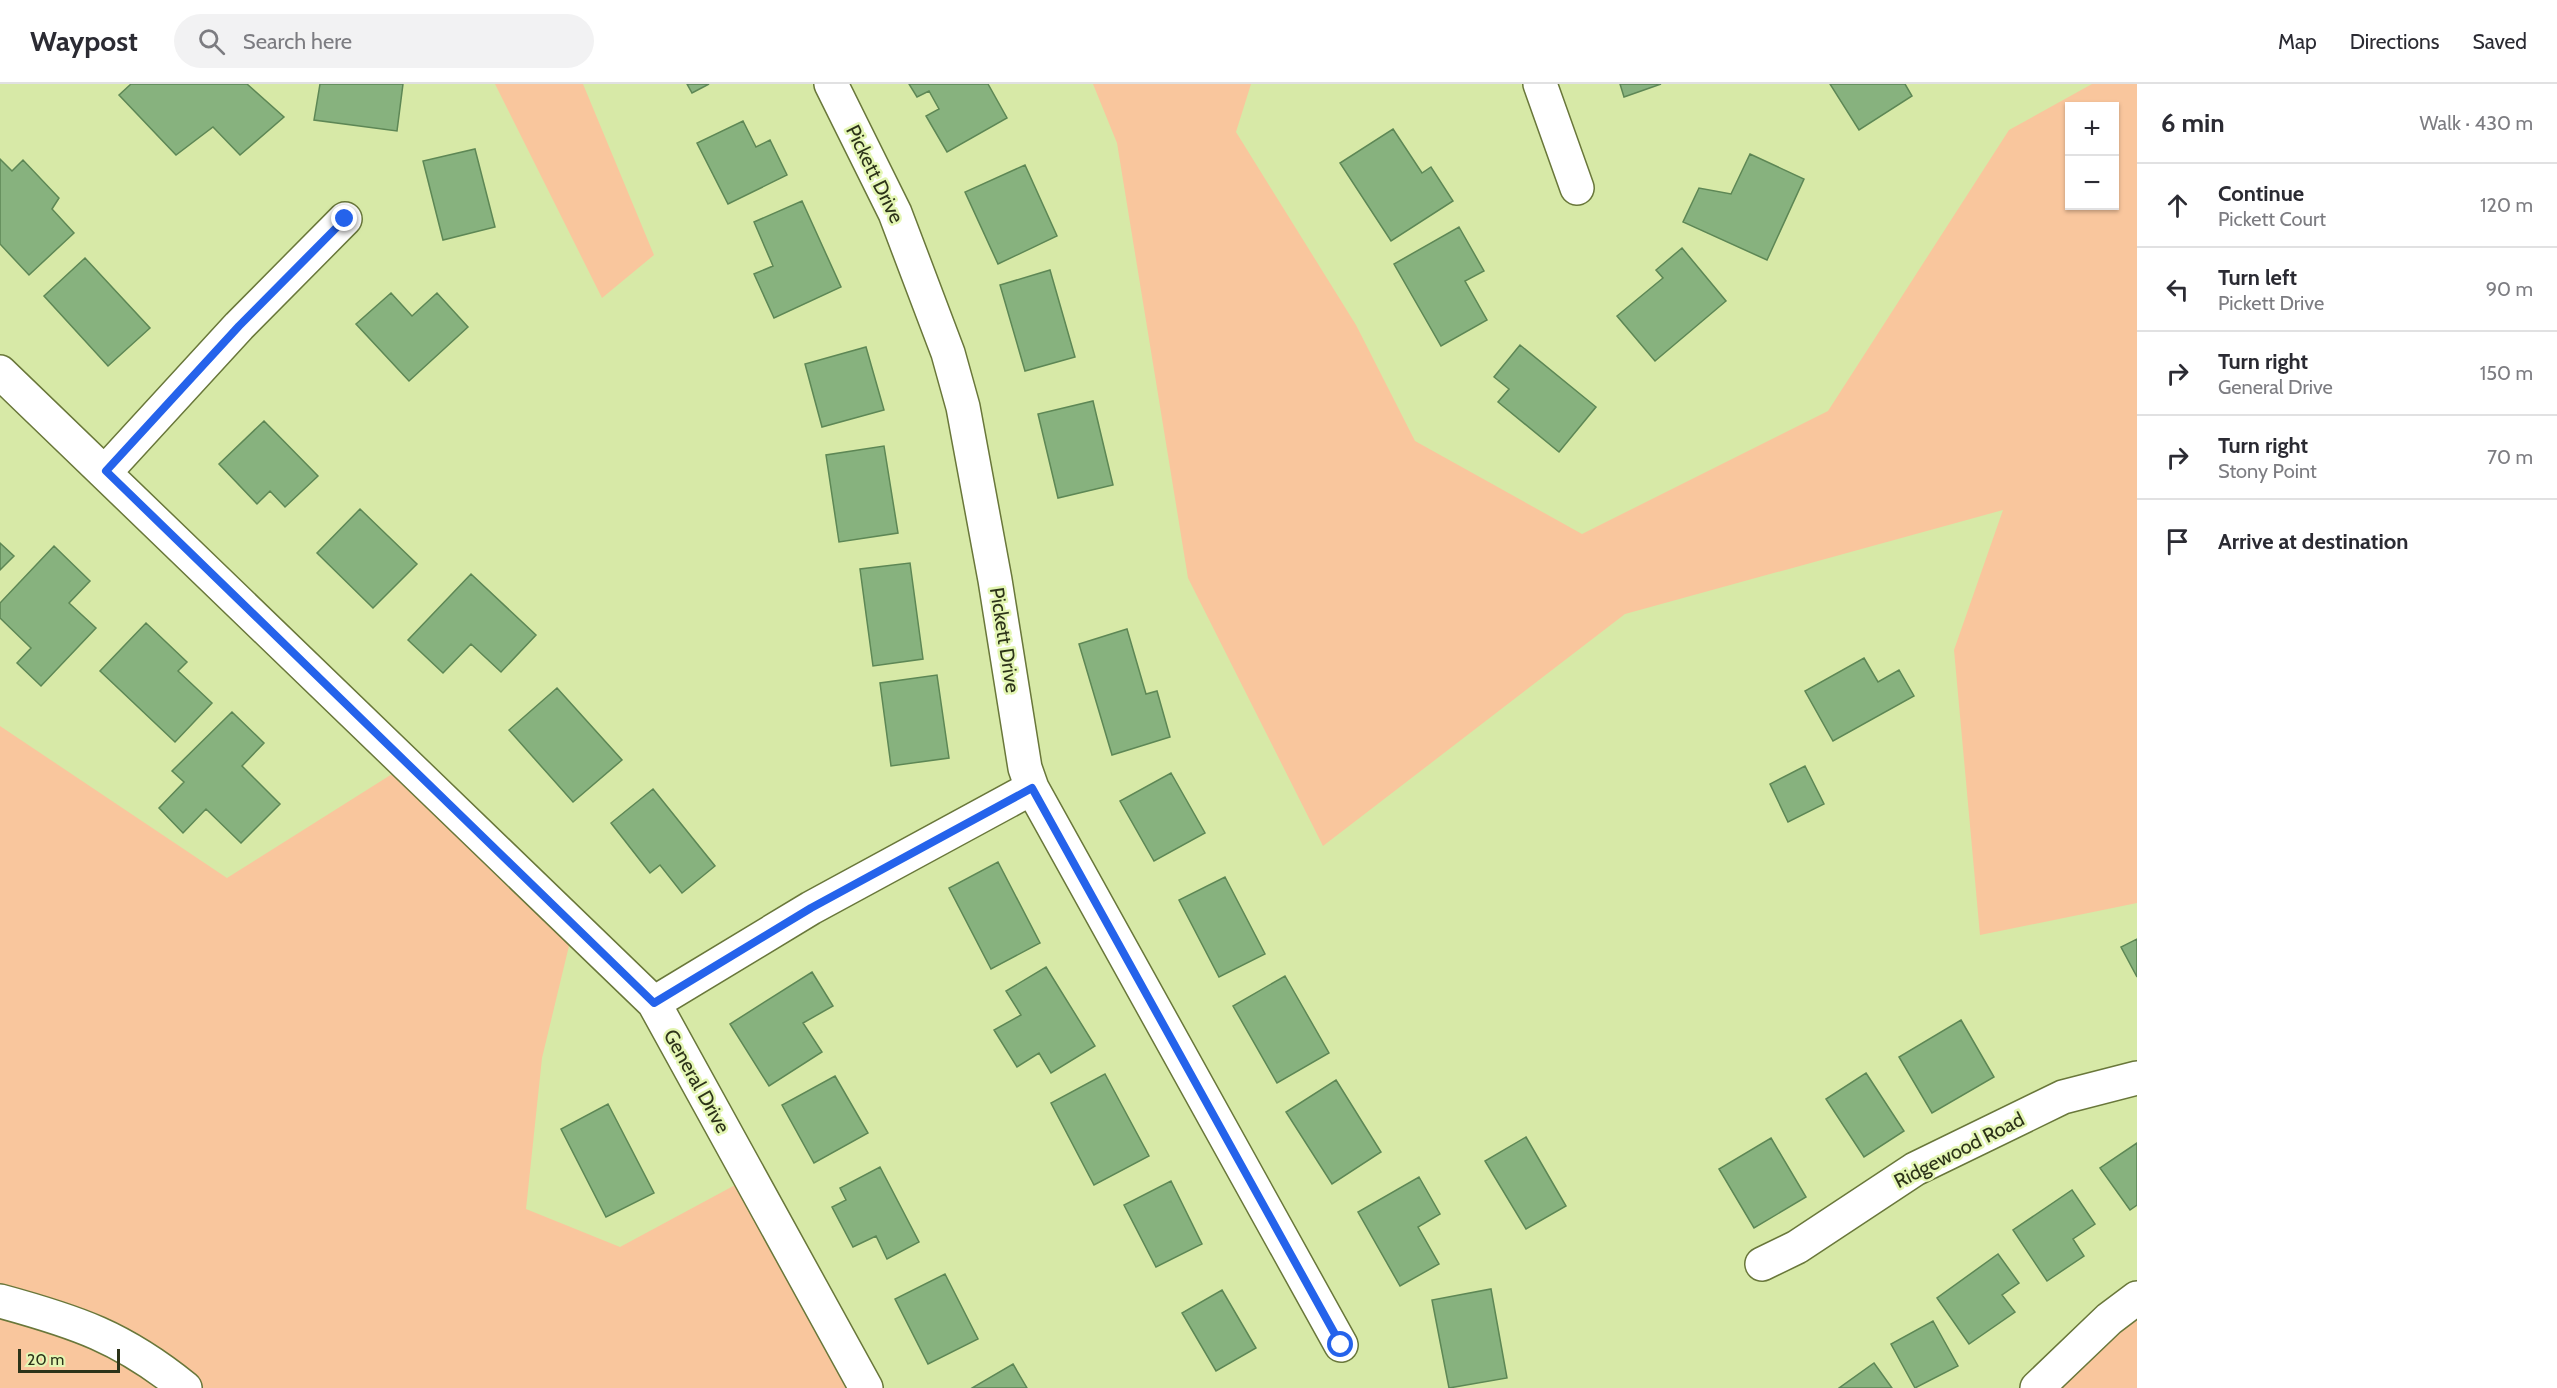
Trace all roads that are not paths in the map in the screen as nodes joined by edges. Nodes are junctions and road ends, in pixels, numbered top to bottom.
1 (831, 84) edge
2 (1540, 84) edge
3 (1577, 188) dead end
4 (345, 219) dead end
5 (0, 372) edge
6 (106, 471) junction
7 (1032, 788) junction
8 (654, 1003) junction
9 (2137, 1078) edge
10 (1762, 1264) dead end
11 (2137, 1298) edge
12 (0, 1302) edge
13 (1341, 1345) dead end
14 (185, 1388) edge
15 (866, 1388) edge
16 (2037, 1388) edge

1 - 7 street, Pickett Drive
2 - 3 street
4 - 6 street
5 - 6 street, General Drive
6 - 8 street, General Drive
7 - 8 street
7 - 13 street, Pickett Drive
8 - 15 street, General Drive
9 - 10 street, Ridgewood Road
11 - 16 street
12 - 14 street

